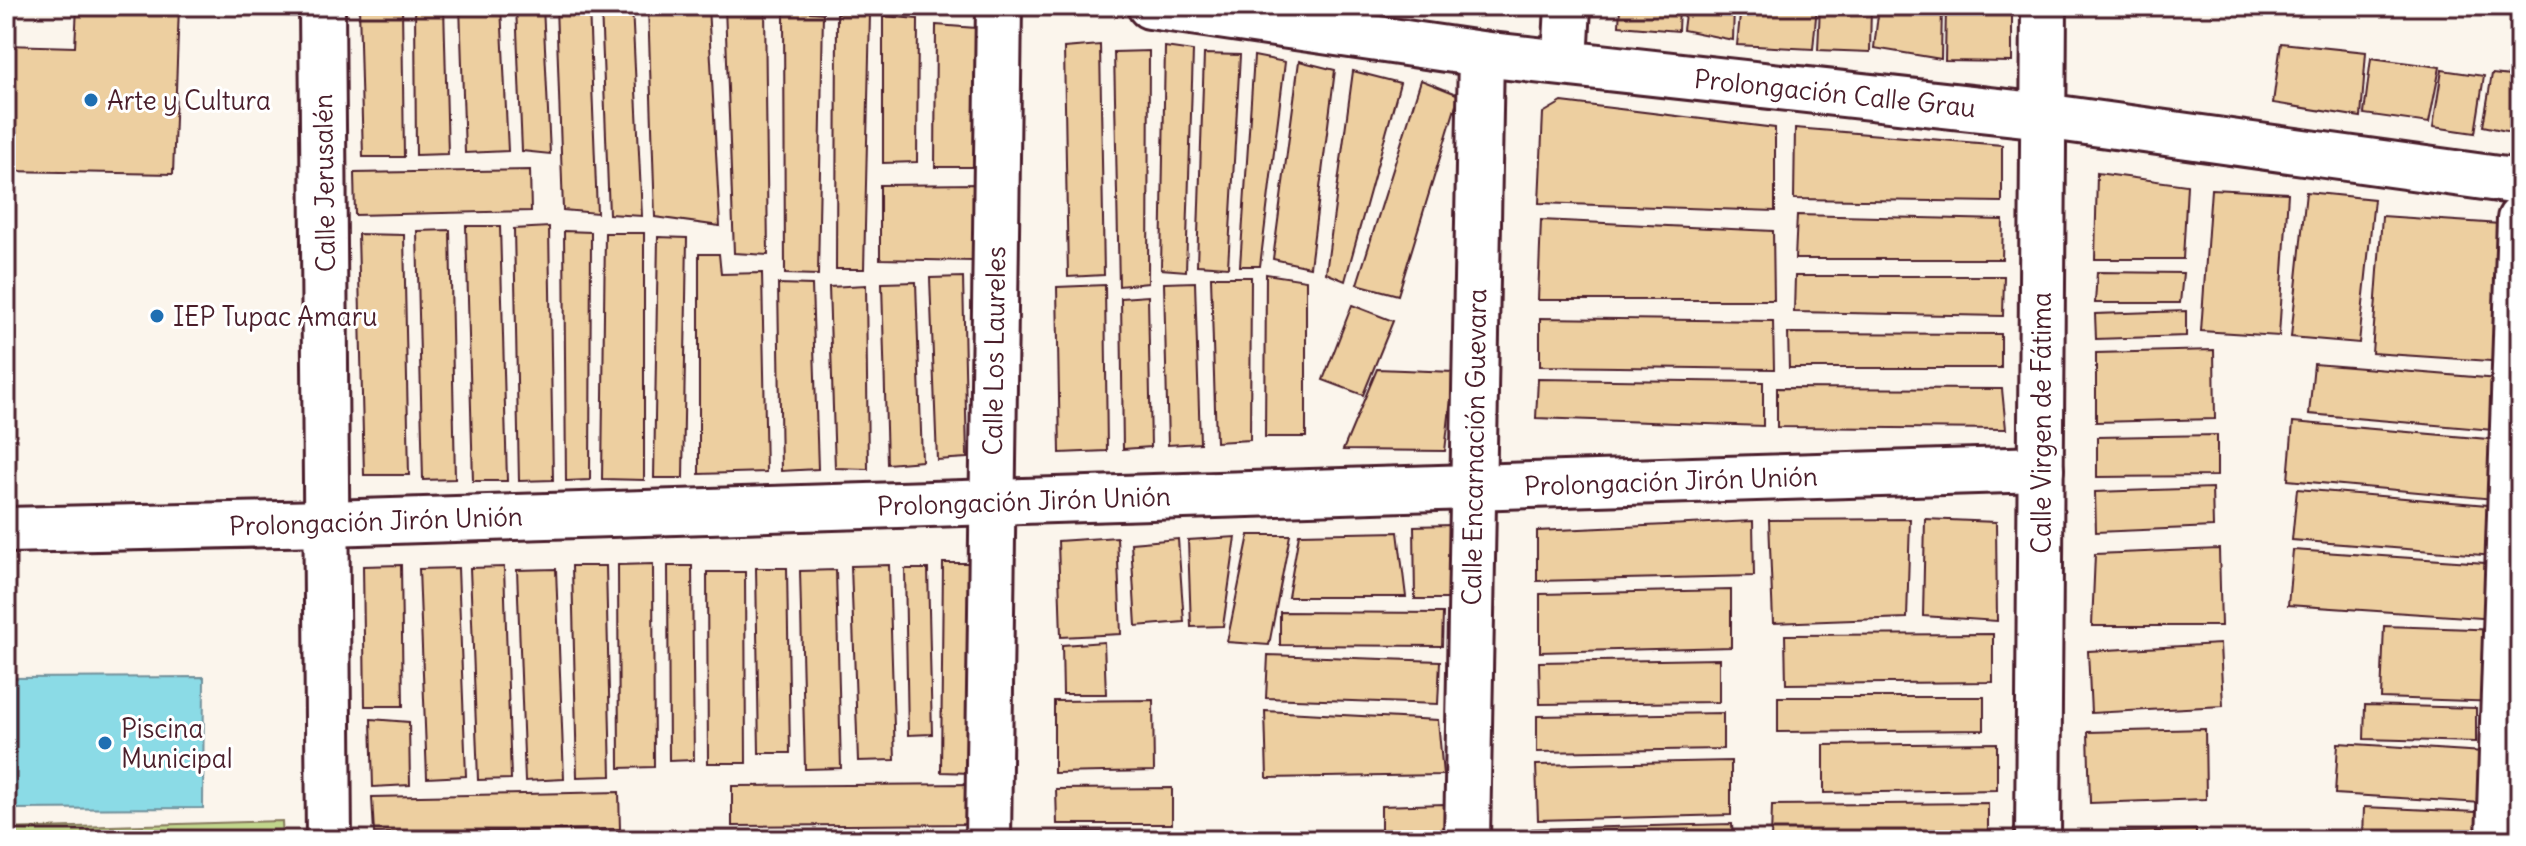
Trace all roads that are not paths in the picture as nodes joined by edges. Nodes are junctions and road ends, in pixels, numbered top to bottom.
1 (322, 6) edge
2 (999, 6) edge
3 (1150, 6) edge
4 (1568, 6) edge
5 (2044, 6) edge
6 (1200, 10) edge
7 (1481, 54) junction
8 (1565, 62) junction
9 (2043, 116) junction
10 (2520, 182) edge
11 (2520, 219) edge
12 (2041, 469) junction
13 (1473, 487) junction
14 (991, 502) junction
15 (328, 523) junction
16 (6, 530) edge
17 (329, 840) edge
18 (988, 840) edge
19 (1467, 840) edge
20 (2038, 840) edge
21 (2499, 840) edge

1 - 15 street, Calle Jerusalén
2 - 14 street, Calle Los Laureles
3 - 6 street, Prolongación Calle Grau
4 - 8 street
5 - 9 street, Calle Virgen de Fátima
6 - 7 street, Prolongación Calle Grau
7 - 8 street, Prolongación Calle Grau
7 - 13 street, Calle Encarnación Guevara
8 - 9 street, Prolongación Calle Grau
9 - 10 street, Prolongación Calle Grau
9 - 12 street, Calle Virgen de Fátima
11 - 21 street
12 - 13 street, Prolongación Jirón Unión
12 - 20 street, Calle Virgen de Fátima
13 - 14 street, Prolongación Jirón Unión
13 - 19 street, Calle Encarnación Guevara
14 - 15 street, Prolongación Jirón Unión
14 - 18 street, Calle Los Laureles
15 - 16 street, Prolongación Jirón Unión
15 - 17 street, Calle Jerusalén

